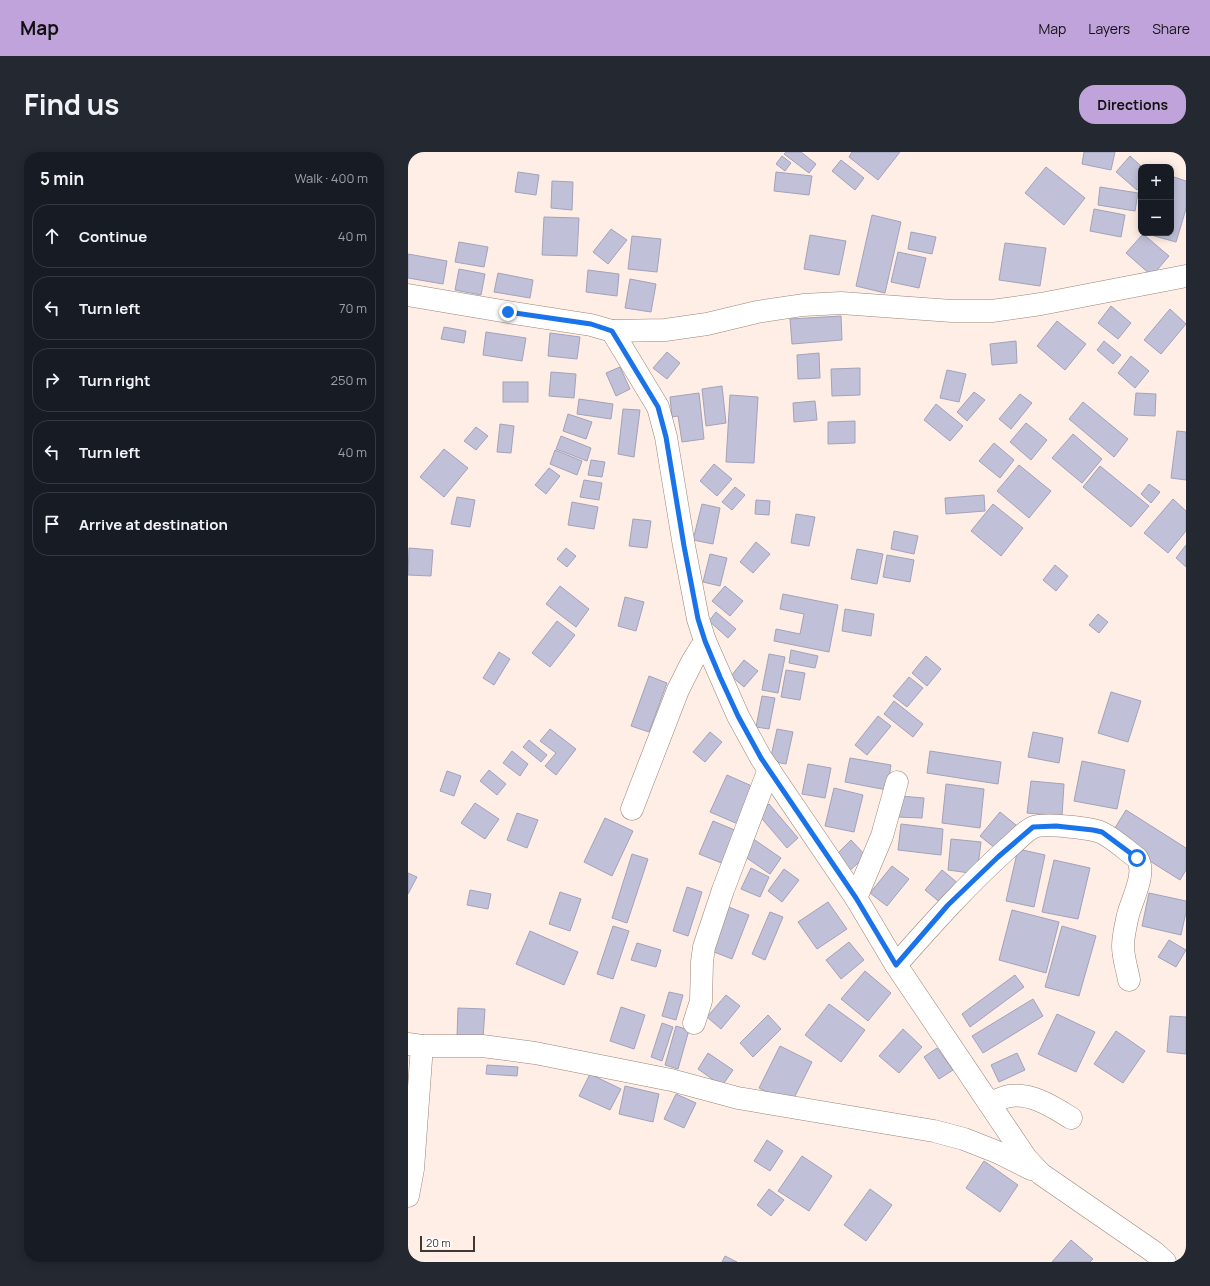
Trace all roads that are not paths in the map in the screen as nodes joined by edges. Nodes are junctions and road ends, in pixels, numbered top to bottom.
1 (1186, 276) edge
2 (408, 295) edge
3 (612, 331) junction
4 (705, 641) junction
5 (769, 769) junction
6 (897, 782) dead end
7 (632, 809) dead end
8 (856, 898) junction
9 (896, 965) junction
10 (1129, 980) dead end
11 (694, 1023) dead end
12 (415, 1045) edge
13 (989, 1104) junction
14 (1071, 1118) dead end
15 (1041, 1174) junction
16 (408, 1196) edge
17 (1166, 1262) edge

1 - 3 street
2 - 3 street
3 - 4 street
4 - 5 street
4 - 7 street
5 - 8 street
5 - 11 street
6 - 8 street
8 - 9 street
9 - 10 street
9 - 13 street
12 - 15 street
12 - 16 street
13 - 14 street
13 - 15 street
15 - 17 street

